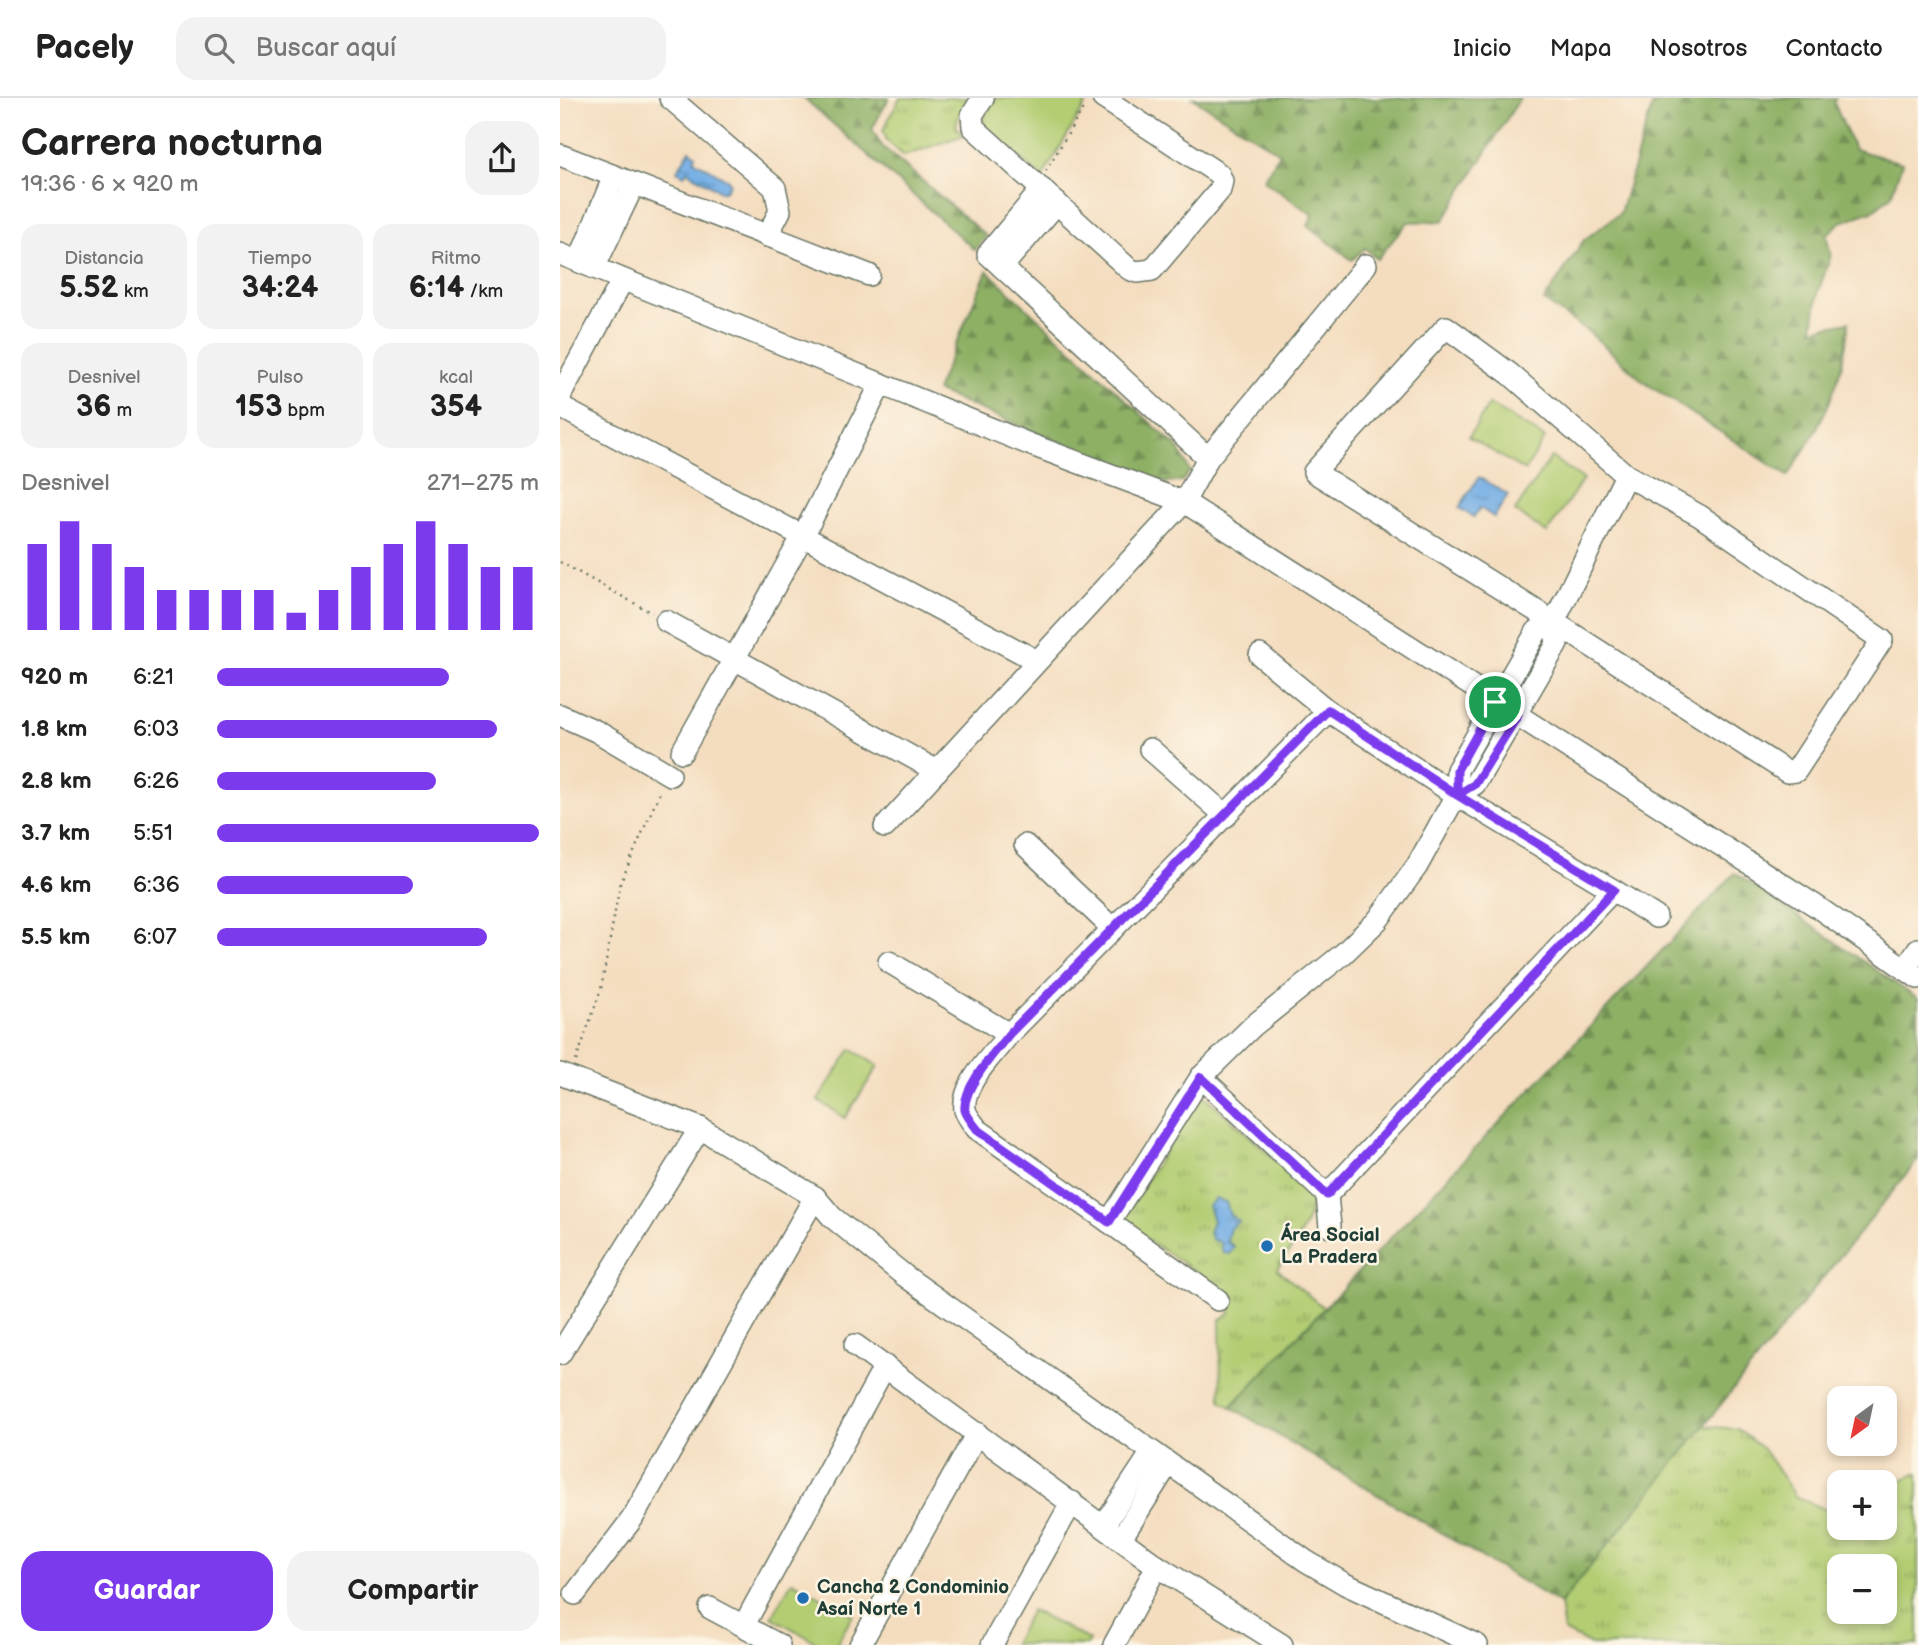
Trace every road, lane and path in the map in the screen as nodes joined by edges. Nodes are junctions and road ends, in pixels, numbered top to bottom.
1 (670, 98) edge
2 (983, 98) edge
3 (1081, 98) edge
4 (1103, 98) edge
5 (560, 155) edge
6 (624, 180) junction
7 (1047, 190) junction
8 (767, 236) junction
9 (578, 261) edge
10 (1366, 265) dead end
11 (869, 275) dead end
12 (622, 281) junction
13 (881, 384) junction
14 (560, 401) edge
15 (1208, 458) junction
16 (1626, 475) junction
17 (1184, 502) junction
18 (804, 534) junction
19 (560, 562) edge
20 (666, 621) joint
21 (1555, 622) junction
22 (1260, 655) dead end
23 (734, 659) junction
24 (1037, 661) junction
25 (1495, 702) junction
26 (1328, 710) junction
27 (560, 715) edge
28 (1518, 715) junction
29 (1150, 749) dead end
30 (682, 752) dead end
31 (937, 771) junction
32 (670, 775) joint
33 (1457, 795) junction
34 (1226, 816) junction
35 (885, 827) dead end
36 (1025, 845) dead end
37 (1614, 890) junction
38 (1656, 917) dead end
39 (1113, 929) junction
40 (1918, 949) edge
41 (889, 962) dead end
42 (1912, 974) edge
43 (1009, 1034) junction
44 (1201, 1077) junction
45 (564, 1083) edge
46 (700, 1128) junction
47 (1327, 1195) junction
48 (815, 1197) junction
49 (1109, 1222) junction
50 (1330, 1227) dead end
51 (1217, 1300) dead end
52 (855, 1345) dead end
53 (560, 1354) edge
54 (885, 1366) junction
55 (977, 1433) junction
56 (1160, 1458) junction
57 (1072, 1502) junction
58 (1113, 1531) junction
59 (1157, 1566) junction
60 (575, 1594) dead end
61 (710, 1608) dead end
62 (744, 1625) junction
63 (1249, 1637) edge
64 (1454, 1640) edge
65 (779, 1645) edge
66 (860, 1645) edge
67 (992, 1645) edge
68 (1114, 1645) edge
69 (1282, 1645) edge
70 (1477, 1645) edge

1 - 8 street
2 - 7 street
3 - 7 path
4 - 7 street
5 - 6 street
6 - 8 street
6 - 9 street
7 - 15 street
8 - 11 street
9 - 12 street
10 - 15 street
12 - 13 street
12 - 14 street
13 - 17 street
13 - 18 street
14 - 18 street
15 - 17 street
16 - 21 street
16 - 21 street
16 - 21 street
17 - 24 street
17 - 25 street
18 - 23 street
18 - 24 street
19 - 20 path
20 - 23 street
21 - 25 street
21 - 28 street
22 - 26 street
23 - 30 street
23 - 31 street
24 - 31 street
25 - 28 street
25 - 33 street
26 - 33 street
26 - 34 street
27 - 32 street
28 - 33 street
28 - 42 street
29 - 34 street
31 - 35 street
32 - 45 path
33 - 37 street
33 - 44 street
34 - 39 street
36 - 39 street
37 - 38 street
37 - 47 street
39 - 43 street
40 - 42 street
41 - 43 street
43 - 49 street
44 - 47 street
44 - 49 street
45 - 46 street
46 - 48 street
46 - 53 street
47 - 50 street
48 - 56 street
48 - 60 street
49 - 51 street
52 - 54 street
54 - 55 street
54 - 62 street
55 - 57 street
55 - 66 street
56 - 58 street
56 - 64 street
57 - 58 street
57 - 67 street
58 - 59 street
59 - 63 street
59 - 68 street
61 - 62 street
62 - 65 street
63 - 69 street
64 - 70 street

